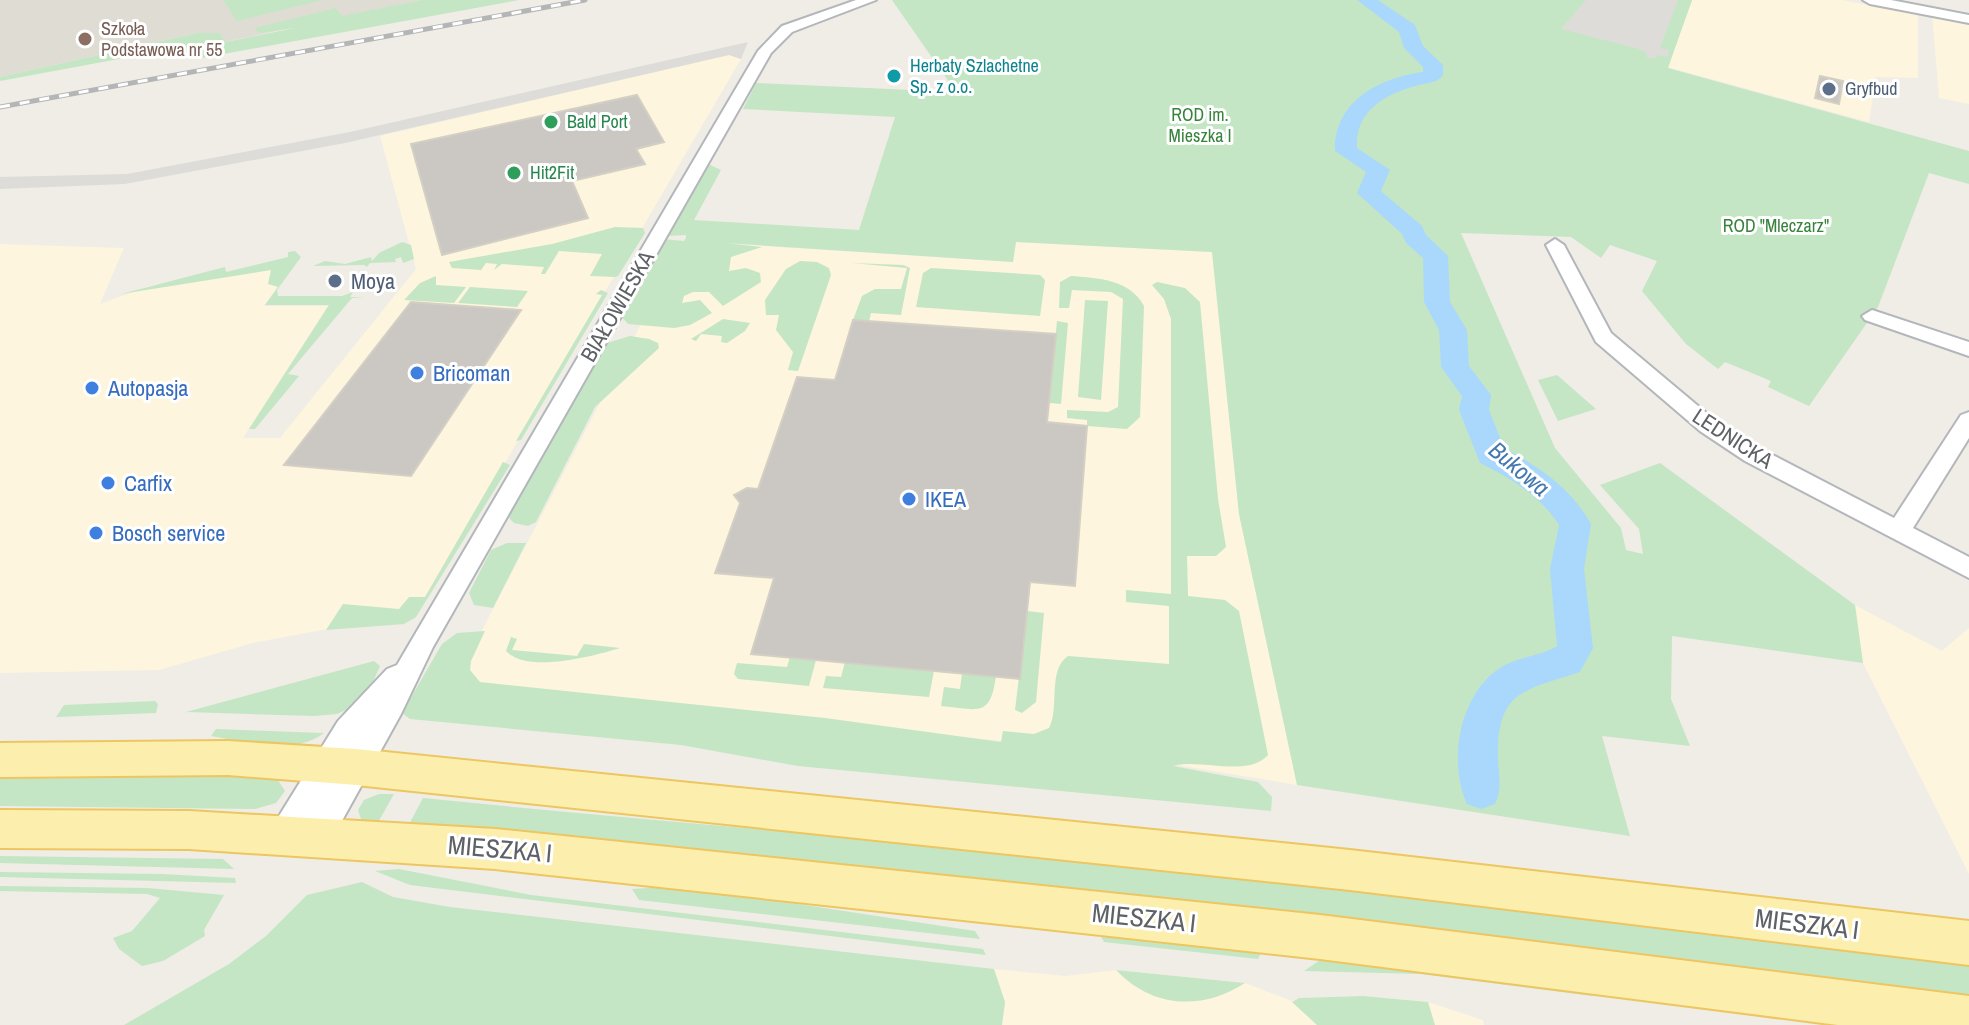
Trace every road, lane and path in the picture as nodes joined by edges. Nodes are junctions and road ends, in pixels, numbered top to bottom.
1 (869, 0) edge
2 (1870, 0) edge
3 (1969, 19) edge
4 (1555, 245) dead end
5 (1872, 316) dead end
6 (1969, 349) edge
7 (1969, 420) edge
8 (1899, 530) junction
9 (1969, 568) edge
10 (0, 760) edge
11 (341, 766) junction
12 (0, 829) edge
13 (301, 835) junction
14 (1969, 943) edge
15 (1969, 1019) edge

1 - 11 street, BIAŁOWIESKA
2 - 3 street
4 - 8 street, LEDNICKA
5 - 6 street
7 - 8 street
8 - 9 street, LEDNICKA
10 - 11 main road, MIESZKA I
11 - 13 street
11 - 14 main road, MIESZKA I
12 - 13 main road, MIESZKA I
13 - 15 main road, MIESZKA I

